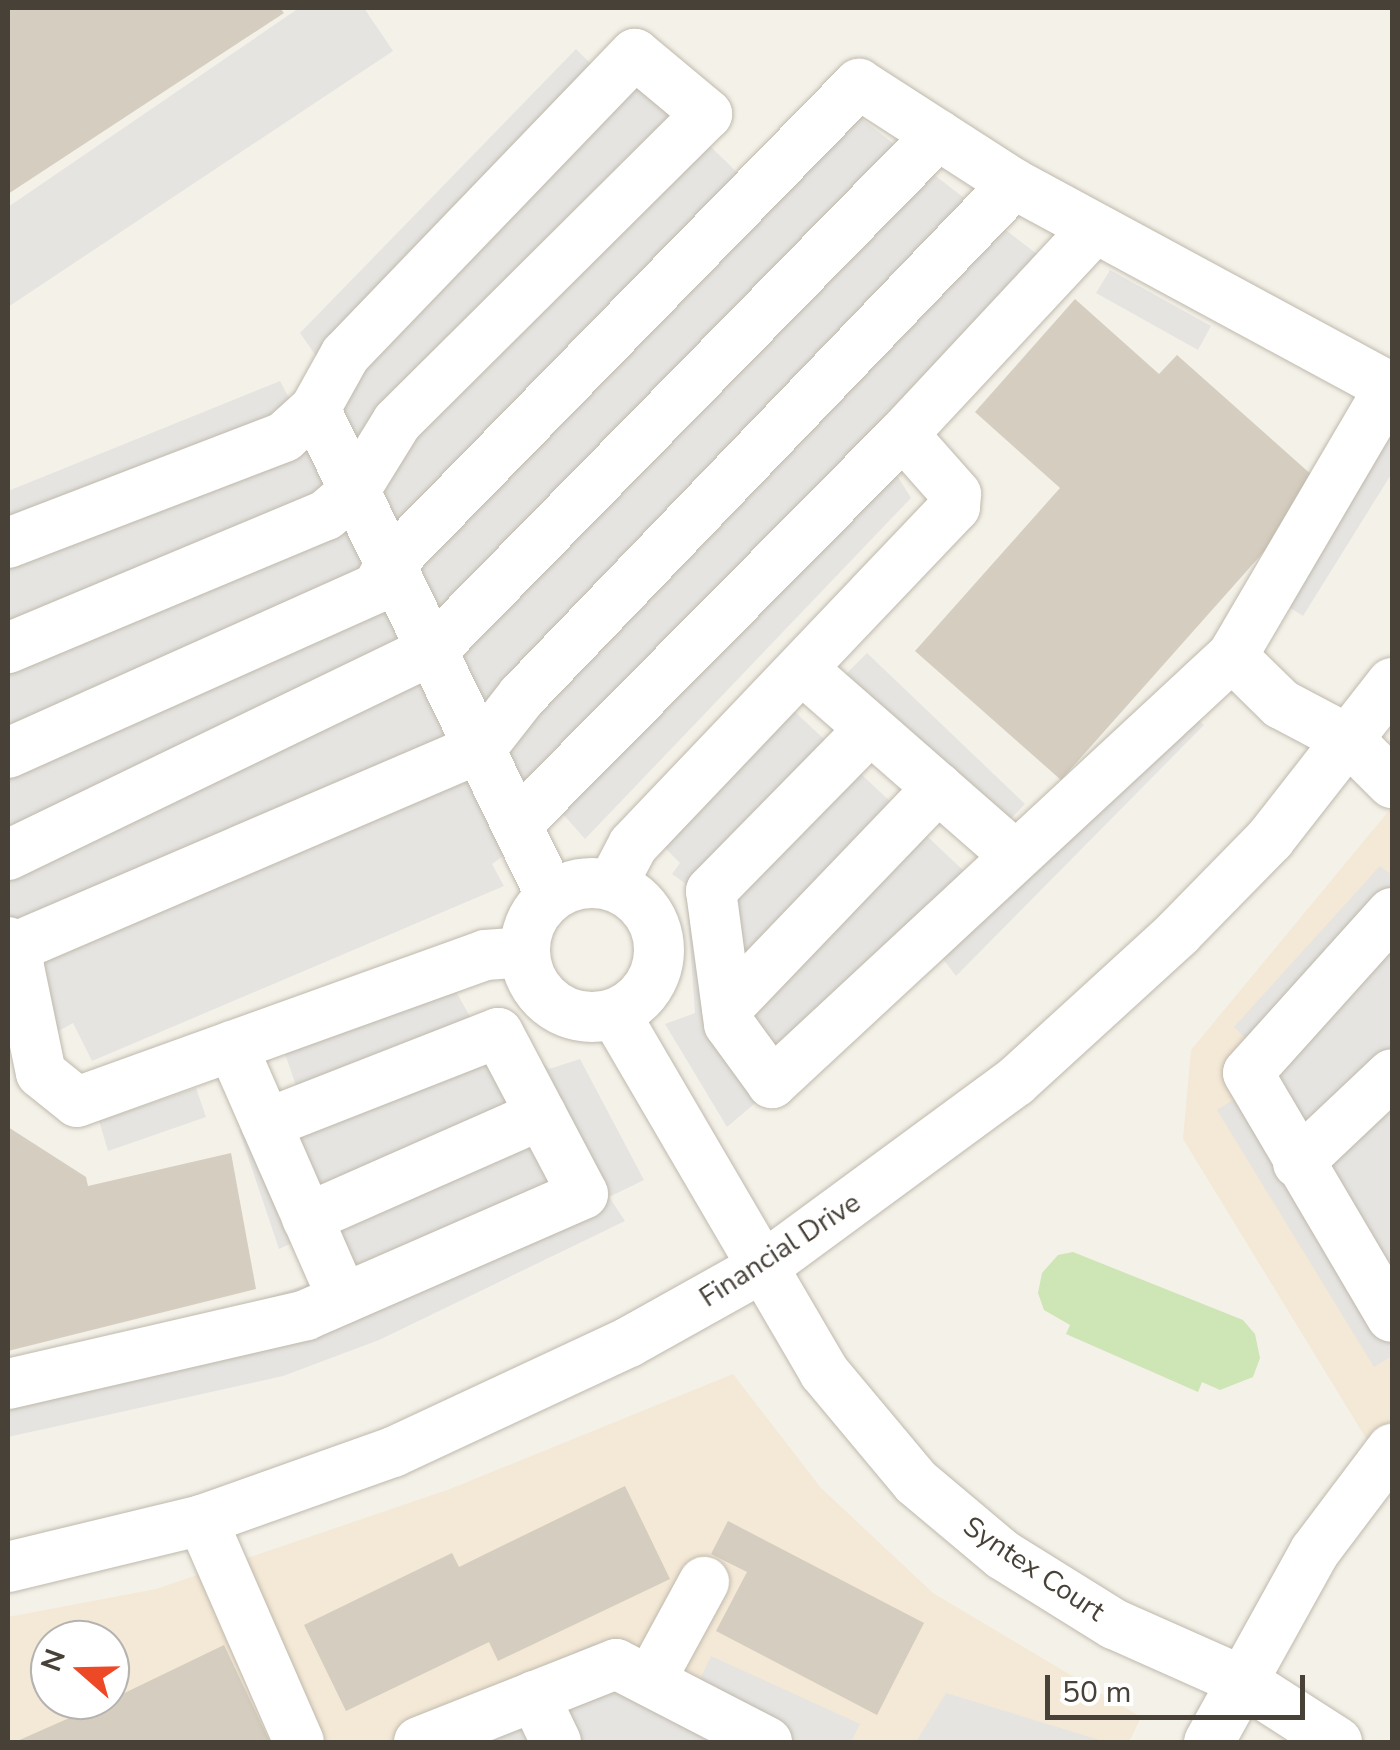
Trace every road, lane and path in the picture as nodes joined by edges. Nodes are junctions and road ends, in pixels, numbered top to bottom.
1 (938, 135) junction
2 (1014, 184) junction
3 (1094, 229) junction
4 (315, 409) junction
5 (903, 434) junction
6 (354, 490) junction
7 (8, 543) edge
8 (391, 563) junction
9 (8, 648) edge
10 (434, 650) junction
11 (1232, 656) junction
12 (802, 668) junction
13 (1392, 683) edge
14 (870, 729) junction
15 (1349, 740) junction
16 (482, 747) junction
17 (8, 753) edge
18 (1392, 783) edge
19 (938, 788) junction
20 (519, 822) junction
21 (1014, 854) junction
22 (8, 855) edge
23 (612, 884) junction
24 (551, 896) junction
25 (1392, 913) edge
26 (9, 946) edge
27 (524, 952) junction
28 (727, 1008) junction
29 (615, 1014) junction
30 (232, 1046) junction
31 (1392, 1074) edge
32 (541, 1115) junction
33 (266, 1124) junction
34 (1298, 1162) junction
35 (307, 1218) junction
36 (762, 1267) junction
37 (343, 1299) junction
38 (1392, 1317) edge
39 (8, 1384) edge
40 (1392, 1449) edge
41 (202, 1520) junction
42 (8, 1567) edge
43 (704, 1582) dead end
44 (650, 1681) junction
45 (1242, 1682) junction
46 (534, 1696) junction
47 (722, 1719) junction
48 (299, 1742) edge
49 (418, 1742) edge
50 (556, 1742) edge
51 (676, 1742) edge
52 (767, 1742) edge
53 (1208, 1742) edge
54 (1337, 1742) edge

1 - 2 street
1 - 8 street
1 - 10 street
2 - 3 street
2 - 16 street
3 - 5 street
3 - 11 street
4 - 6 street
4 - 6 street
4 - 7 street
5 - 12 street
5 - 20 street
6 - 8 street
6 - 9 street
8 - 10 street
8 - 17 street
10 - 16 street
10 - 22 street
11 - 15 street
11 - 21 street
12 - 14 street
12 - 23 street
13 - 15 street, Financial Drive
14 - 19 street
14 - 28 street
15 - 18 street
15 - 36 street, Financial Drive
16 - 20 street
16 - 26 street
19 - 21 street
19 - 28 street
20 - 24 street
21 - 28 street
23 - 24 street
23 - 29 street
24 - 27 street
25 - 34 street
26 - 30 street
27 - 29 street
27 - 30 street
29 - 36 street, Syntex Court
30 - 33 street
31 - 34 street
32 - 33 street
32 - 35 street
32 - 37 street
33 - 35 street
34 - 38 street
35 - 37 street
36 - 41 street, Financial Drive
36 - 45 street, Syntex Court
37 - 39 street
40 - 45 street
41 - 42 street, Financial Drive
41 - 48 street
43 - 44 street
44 - 46 street
44 - 47 street
45 - 53 street
45 - 54 street, Syntex Court
46 - 49 street
46 - 50 street
47 - 51 street
47 - 52 street

